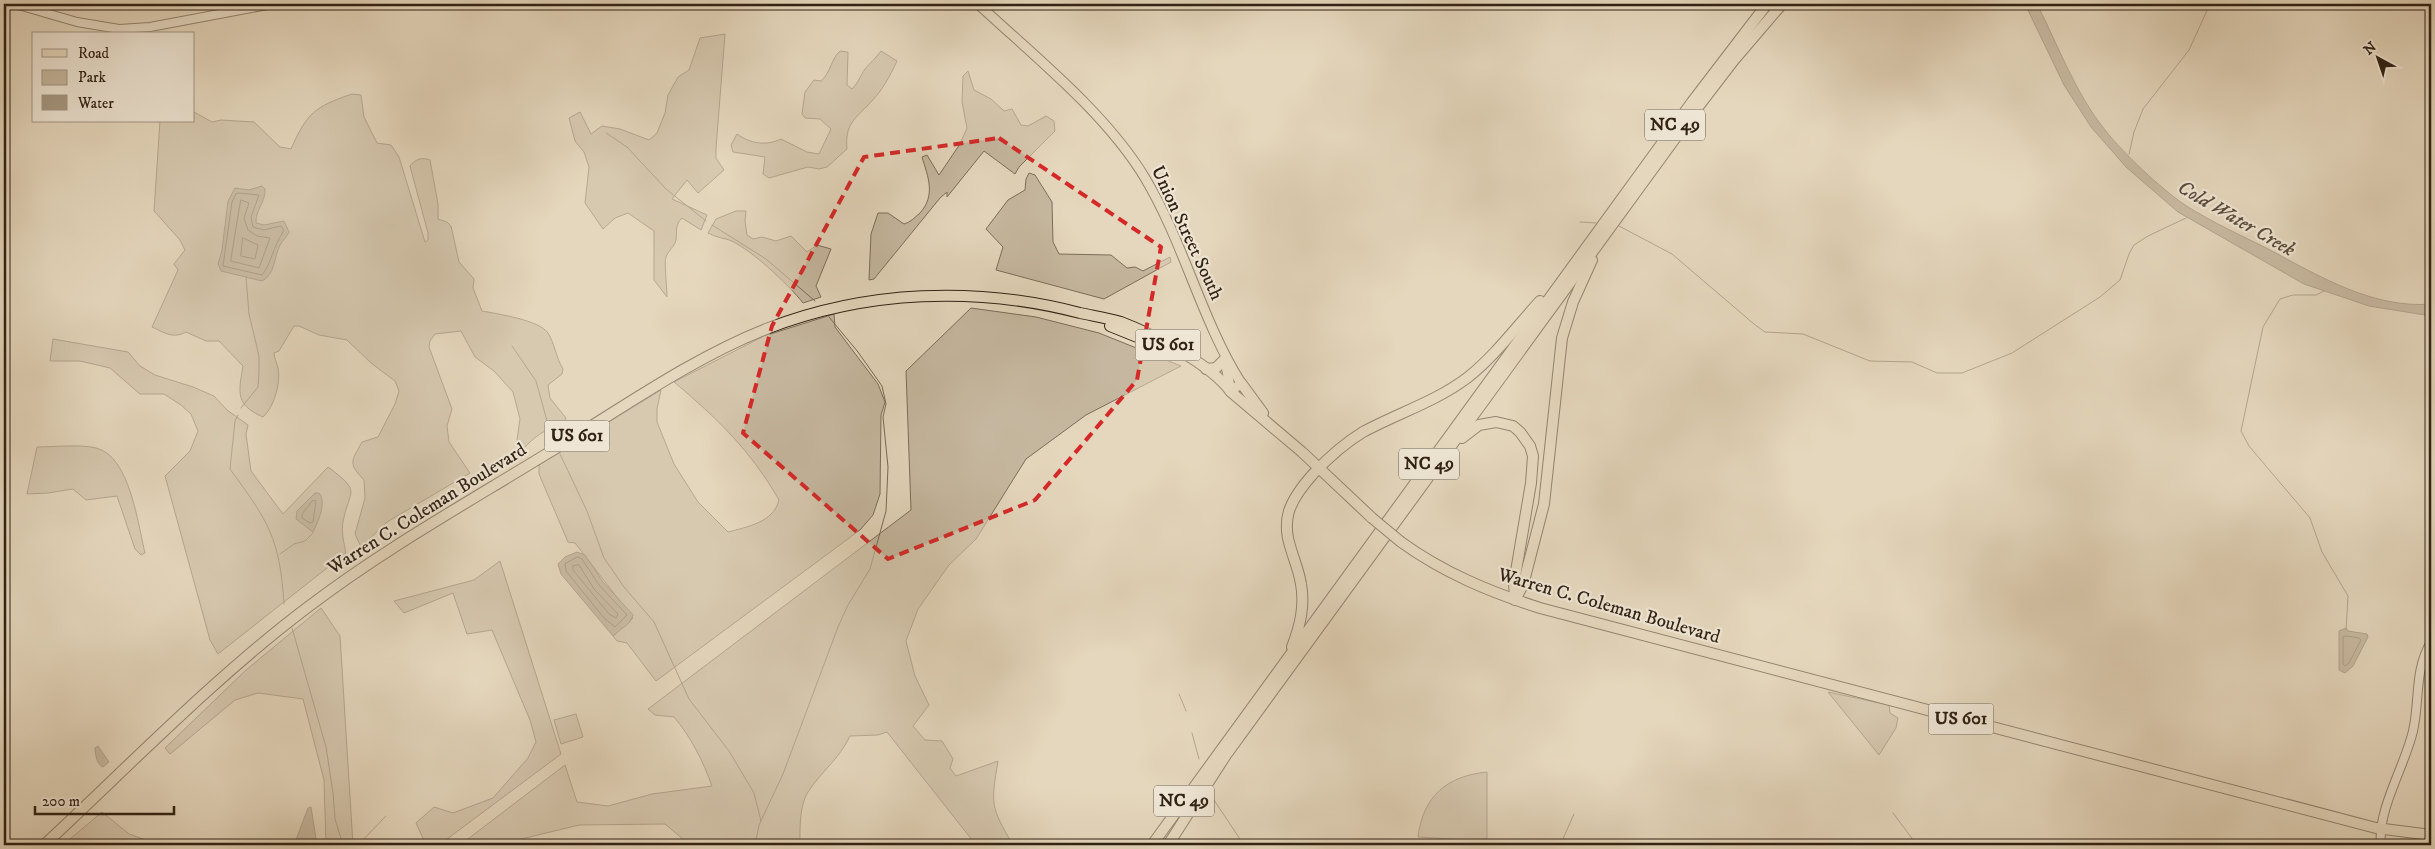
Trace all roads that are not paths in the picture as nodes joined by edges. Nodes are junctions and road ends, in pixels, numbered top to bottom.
1 (15, 4) edge
2 (273, 4) edge
3 (978, 4) edge
4 (1767, 4) edge
5 (1782, 4) edge
6 (1608, 230) junction
7 (1570, 268) junction
8 (1095, 316) junction
9 (1225, 359) junction
10 (1206, 369) junction
11 (1241, 383) junction
12 (1231, 392) junction
13 (1276, 430) junction
14 (1446, 453) junction
15 (1318, 468) junction
16 (1515, 600) junction
17 (2431, 642) edge
18 (1287, 659) junction
19 (2382, 829) junction
20 (2431, 835) edge
21 (44, 845) edge
22 (1152, 845) edge
23 (1168, 845) edge
24 (2381, 845) edge

1 - 2 main road
3 - 9 main road, Union Street South
4 - 7 highway, NC 49
5 - 6 highway, NC 49
6 - 14 highway, NC 49
6 - 16 highway
7 - 15 highway
7 - 18 highway, NC 49
8 - 10 highway, Warren C. Coleman Boulevard / US 601
8 - 12 highway, Warren C. Coleman Boulevard / US 601
8 - 21 highway, Warren C. Coleman Boulevard / US 601
9 - 10 highway
9 - 11 main road, Union Street South
9 - 12 main road, Union Street South
10 - 12 highway, Warren C. Coleman Boulevard / US 601
11 - 12 main road
11 - 13 highway
12 - 13 highway, Warren C. Coleman Boulevard / US 601
13 - 15 highway, Warren C. Coleman Boulevard / US 601
14 - 16 highway
14 - 23 highway, NC 49
15 - 16 highway, Warren C. Coleman Boulevard / US 601, bridge
15 - 18 highway
16 - 19 highway, Warren C. Coleman Boulevard / US 601
17 - 19 main road
18 - 22 highway, NC 49
19 - 20 highway, US 601
19 - 24 main road

